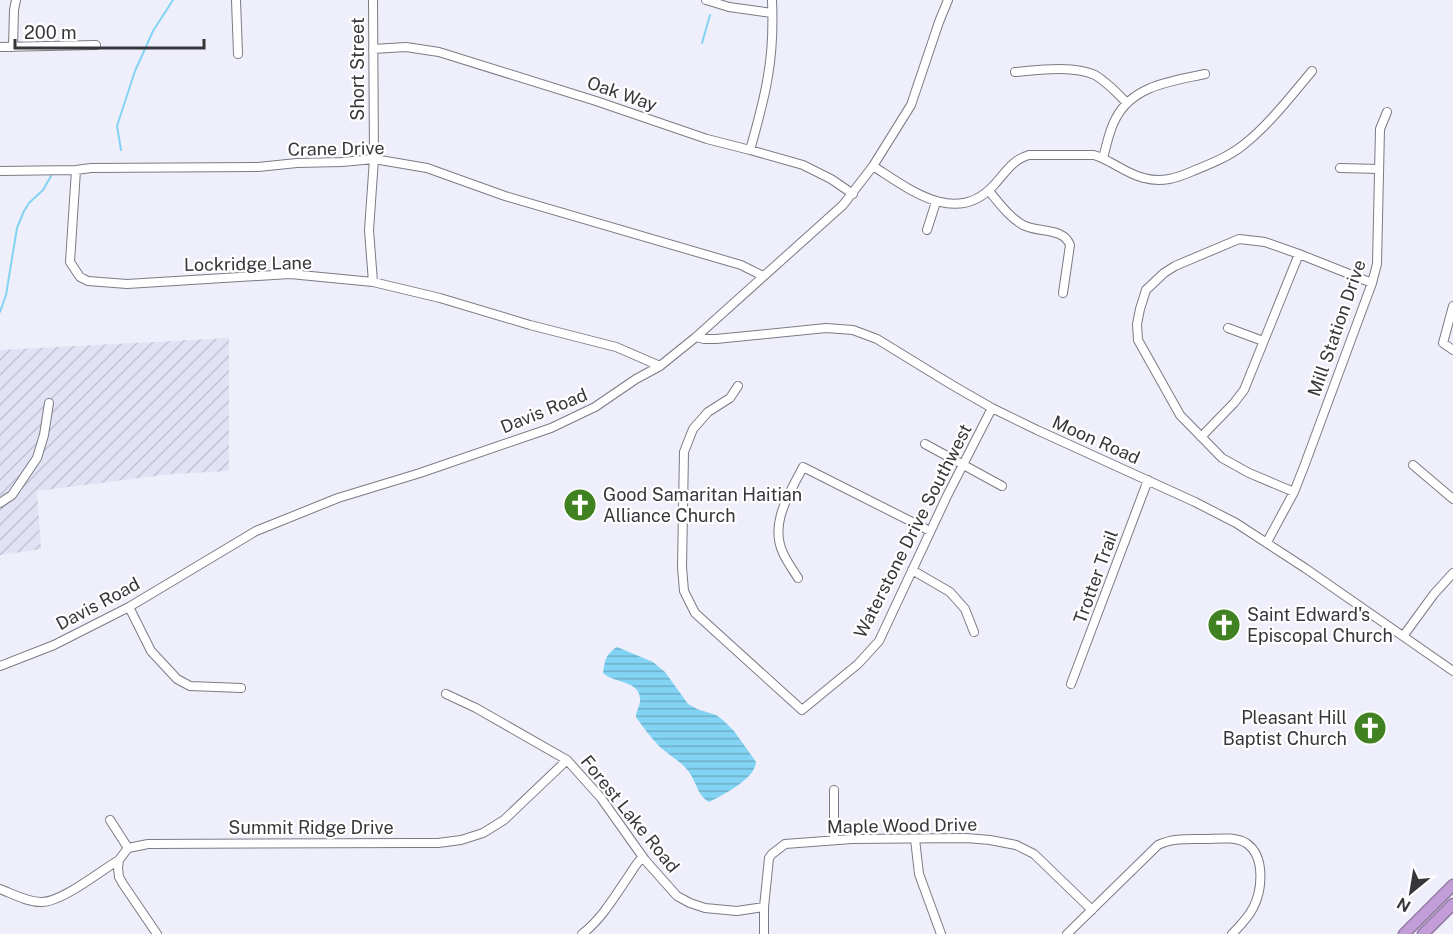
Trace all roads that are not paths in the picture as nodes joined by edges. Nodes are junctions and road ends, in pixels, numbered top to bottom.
1 (16, 0) edge
2 (236, 0) edge
3 (373, 0) edge
4 (706, 0) edge
5 (771, 0) edge
6 (948, 0) edge
7 (772, 13) junction
8 (96, 45) dead end
9 (0, 47) edge
10 (13, 47) junction
11 (373, 49) junction
12 (238, 54) dead end
13 (1312, 71) dead end
14 (1015, 72) dead end
15 (1205, 74) dead end
16 (1127, 103) junction
17 (1387, 112) dead end
18 (750, 150) junction
19 (1103, 158) junction
20 (374, 159) junction
21 (873, 166) junction
22 (1340, 168) dead end
23 (1379, 169) junction
24 (76, 170) junction
25 (0, 171) edge
26 (989, 191) junction
27 (853, 194) junction
28 (936, 202) junction
29 (927, 230) dead end
30 (1299, 254) junction
31 (763, 276) junction
32 (373, 282) junction
33 (1372, 283) junction
34 (1063, 293) dead end
35 (1453, 306) edge
36 (1228, 327) dead end
37 (696, 336) junction
38 (1263, 341) junction
39 (1453, 350) edge
40 (660, 366) junction
41 (738, 386) dead end
42 (49, 403) dead end
43 (992, 408) junction
44 (1201, 437) junction
45 (925, 444) dead end
46 (963, 465) junction
47 (1413, 465) dead end
48 (1148, 480) junction
49 (1002, 486) dead end
50 (1294, 492) junction
51 (1453, 499) edge
52 (0, 504) edge
53 (930, 531) junction
54 (1267, 543) junction
55 (912, 570) junction
56 (1453, 573) edge
57 (798, 578) dead end
58 (129, 607) junction
59 (974, 632) dead end
60 (1404, 635) junction
61 (0, 666) edge
62 (1453, 671) edge
63 (1071, 684) dead end
64 (241, 688) dead end
65 (446, 694) dead end
66 (567, 760) junction
67 (834, 790) dead end
68 (110, 820) dead end
69 (915, 839) junction
70 (834, 840) junction
71 (128, 848) junction
72 (643, 857) junction
73 (119, 860) junction
74 (1453, 885) edge
75 (0, 889) edge
76 (1453, 904) edge
77 (764, 907) junction
78 (1092, 910) junction
79 (157, 934) edge
80 (582, 934) edge
81 (764, 934) edge
82 (941, 934) edge
83 (1067, 934) edge
84 (1232, 934) edge
85 (1404, 934) edge
86 (1423, 934) edge

1 - 10 street
2 - 12 street
3 - 11 street, Short Street
4 - 7 street
5 - 7 street
6 - 21 street, Davis Road
7 - 18 street
8 - 10 street
9 - 10 street
11 - 18 street, Oak Way
11 - 20 street, Short Street
13 - 19 street
14 - 16 street
15 - 16 street
16 - 19 street
17 - 23 street, Mill Station Drive
18 - 27 street, Oak Way
19 - 26 street
20 - 24 street, Crane Drive
20 - 31 street, Crane Drive
20 - 32 street, Short Street
21 - 27 street, Davis Road
21 - 28 street
22 - 23 street
23 - 33 street, Mill Station Drive
24 - 25 street, Crane Drive
24 - 32 street, Lockridge Lane
26 - 28 street
26 - 34 street
27 - 31 street, Davis Road
28 - 29 street
30 - 33 street
30 - 38 street
30 - 44 street
31 - 37 street, Davis Road
32 - 40 street, Lockridge Lane
33 - 50 street, Mill Station Drive
35 - 39 street
36 - 38 street
37 - 40 street, Davis Road
37 - 43 street, Moon Road
38 - 44 street
40 - 58 street, Davis Road
41 - 55 street, Waterstone Drive Southwest
42 - 52 street
43 - 46 street, Waterstone Drive Southwest
43 - 48 street, Moon Road
44 - 50 street
45 - 46 street
46 - 49 street
46 - 53 street, Waterstone Drive Southwest
47 - 51 street
48 - 54 street, Moon Road
48 - 63 street, Trotter Trail
50 - 54 street, Mill Station Drive
53 - 55 street, Waterstone Drive Southwest
53 - 57 street
54 - 60 street, Moon Road
55 - 59 street
56 - 60 street
58 - 61 street, Davis Road
58 - 64 street
60 - 62 street, Moon Road
65 - 66 street, Forest Lake Road
66 - 71 street, Summit Ridge Drive
66 - 72 street, Forest Lake Road
67 - 70 street
68 - 71 street
69 - 70 street, Maple Wood Drive
69 - 78 street, Maple Wood Drive
69 - 82 street
70 - 77 street, Maple Wood Drive
71 - 73 street
72 - 77 street, Forest Lake Road
72 - 80 street
73 - 75 street
73 - 79 street
74 - 85 highway
76 - 86 highway
77 - 81 street, Maple Wood Drive
78 - 83 street
78 - 84 street

